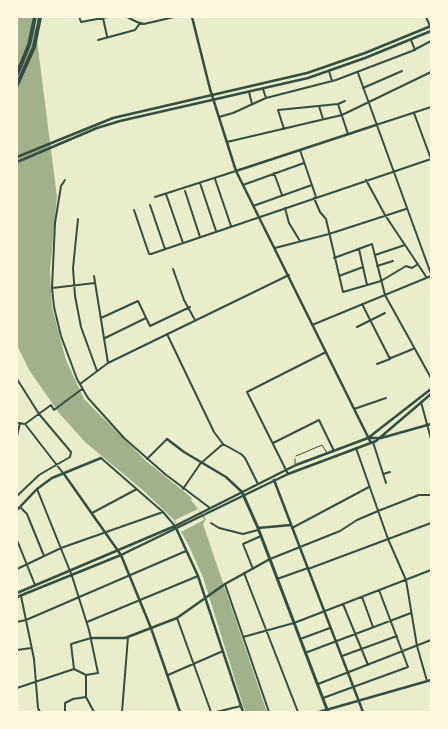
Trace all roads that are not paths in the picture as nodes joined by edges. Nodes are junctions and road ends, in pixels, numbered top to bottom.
1 (35, 17) edge
2 (40, 17) edge
3 (80, 17) edge
4 (108, 17) edge
5 (127, 17) edge
6 (159, 17) edge
7 (173, 17) edge
8 (192, 17) edge
9 (426, 17) edge
10 (103, 18) junction
11 (160, 20) junction
12 (140, 23) junction
13 (431, 26) edge
14 (431, 31) edge
15 (107, 37) junction
16 (98, 40) dead end
17 (411, 40) junction
18 (431, 41) edge
19 (416, 50) junction
20 (402, 70) dead end
21 (329, 71) junction
22 (431, 72) edge
23 (358, 73) dead end
24 (17, 74) edge
25 (332, 81) junction
26 (17, 85) edge
27 (363, 88) junction
28 (263, 89) junction
29 (249, 92) junction
30 (212, 95) junction
31 (266, 98) junction
32 (213, 99) junction
33 (345, 101) dead end
34 (368, 103) junction
35 (252, 104) junction
36 (338, 104) junction
37 (319, 106) junction
38 (431, 107) edge
39 (414, 113) junction
40 (342, 115) junction
41 (219, 117) junction
42 (323, 119) junction
43 (376, 125) junction
44 (284, 129) junction
45 (348, 134) junction
46 (226, 142) junction
47 (300, 150) junction
48 (17, 157) edge
49 (431, 159) edge
50 (17, 162) edge
51 (304, 163) junction
52 (236, 171) junction
53 (393, 171) junction
54 (274, 174) junction
55 (215, 179) junction
56 (65, 180) dead end
57 (366, 180) junction
58 (200, 183) junction
59 (243, 185) junction
60 (312, 185) junction
61 (185, 191) dead end
62 (166, 194) junction
63 (282, 195) junction
64 (155, 197) dead end
65 (315, 197) junction
66 (150, 204) dead end
67 (253, 206) junction
68 (285, 208) junction
69 (406, 209) junction
70 (134, 210) dead end
71 (385, 215) junction
72 (259, 217) junction
73 (78, 219) dead end
74 (231, 226) junction
75 (217, 231) junction
76 (329, 234) junction
77 (200, 237) junction
78 (300, 241) junction
79 (183, 243) junction
80 (405, 245) junction
81 (275, 248) junction
82 (165, 249) junction
83 (359, 249) junction
84 (375, 255) junction
85 (334, 258) junction
86 (393, 261) dead end
87 (418, 264) junction
88 (377, 266) junction
89 (364, 267) junction
90 (173, 269) dead end
91 (289, 275) junction
92 (431, 275) edge
93 (94, 276) dead end
94 (339, 276) junction
95 (427, 278) junction
96 (381, 281) junction
97 (95, 283) junction
98 (367, 285) junction
99 (74, 286) junction
100 (52, 288) junction
101 (385, 295) junction
102 (362, 304) junction
103 (190, 306) junction
104 (385, 313) dead end
105 (101, 318) junction
106 (146, 318) junction
107 (195, 320) junction
108 (370, 320) junction
109 (312, 325) junction
110 (357, 327) dead end
111 (167, 334) junction
112 (105, 338) junction
113 (413, 349) junction
114 (326, 352) junction
115 (391, 358) junction
116 (108, 363) junction
117 (377, 364) dead end
118 (97, 371) junction
119 (431, 378) edge
120 (17, 379) edge
121 (80, 384) junction
122 (82, 389) junction
123 (431, 390) edge
124 (431, 394) edge
125 (386, 398) dead end
126 (421, 401) junction
127 (354, 409) junction
128 (39, 414) junction
129 (19, 423) edge
130 (25, 424) junction
131 (429, 424) edge
132 (17, 436) edge
133 (368, 438) junction
134 (381, 438) junction
135 (167, 439) joint
136 (431, 439) edge
137 (273, 443) junction
138 (372, 443) junction
139 (223, 444) junction
140 (356, 448) junction
141 (334, 451) junction
142 (328, 454) junction
143 (296, 456) dead end
144 (101, 458) joint
145 (147, 459) junction
146 (295, 459) dead end
147 (203, 462) junction
148 (56, 463) junction
149 (296, 465) junction
150 (287, 470) junction
151 (297, 470) junction
152 (390, 472) dead end
153 (64, 474) junction
154 (288, 474) junction
155 (383, 474) junction
156 (274, 480) junction
157 (386, 483) dead end
158 (259, 484) junction
159 (369, 487) junction
160 (37, 489) junction
161 (137, 489) junction
162 (183, 489) junction
163 (243, 494) junction
164 (17, 495) edge
165 (431, 495) edge
166 (20, 507) junction
167 (210, 508) junction
168 (17, 510) edge
169 (378, 511) junction
170 (163, 512) junction
171 (92, 513) junction
172 (211, 523) dead end
173 (431, 523) edge
174 (292, 526) junction
175 (176, 527) junction
176 (258, 529) junction
177 (106, 532) junction
178 (261, 536) junction
179 (388, 539) junction
180 (17, 540) edge
181 (299, 547) junction
182 (61, 548) junction
183 (118, 551) junction
184 (187, 551) junction
185 (121, 555) junction
186 (44, 556) junction
187 (270, 560) junction
188 (27, 564) junction
189 (17, 569) edge
190 (253, 569) junction
191 (308, 569) junction
192 (431, 570) edge
193 (70, 571) junction
194 (244, 573) junction
195 (71, 575) junction
196 (129, 575) junction
197 (198, 576) junction
198 (277, 579) junction
199 (406, 580) junction
200 (225, 584) junction
201 (35, 586) junction
202 (379, 590) junction
203 (17, 593) edge
204 (21, 596) junction
205 (79, 597) junction
206 (362, 597) junction
207 (17, 598) edge
208 (205, 598) junction
209 (140, 600) junction
210 (344, 604) junction
211 (324, 612) junction
212 (411, 612) junction
213 (177, 618) junction
214 (26, 620) junction
215 (391, 620) junction
216 (17, 622) edge
217 (87, 622) junction
218 (294, 623) junction
219 (373, 627) junction
220 (151, 628) junction
221 (330, 628) junction
222 (267, 631) junction
223 (356, 634) junction
224 (396, 636) junction
225 (128, 637) junction
226 (243, 637) junction
227 (91, 638) junction
228 (300, 639) junction
229 (431, 640) edge
230 (336, 642) junction
231 (416, 646) junction
232 (31, 648) junction
233 (362, 648) junction
234 (17, 650) edge
235 (223, 651) junction
236 (403, 652) junction
237 (305, 653) junction
238 (342, 656) junction
239 (193, 664) junction
240 (368, 665) junction
241 (74, 669) junction
242 (348, 673) junction
243 (86, 675) junction
244 (168, 675) junction
245 (431, 680) edge
246 (427, 681) junction
247 (35, 682) junction
248 (318, 684) junction
249 (17, 688) edge
250 (354, 688) junction
251 (86, 697) junction
252 (323, 698) junction
253 (358, 700) junction
254 (241, 706) junction
255 (328, 711) edge
256 (40, 712) edge
257 (65, 712) edge
258 (94, 712) edge
259 (122, 712) edge
260 (180, 712) edge
261 (210, 712) edge
262 (216, 712) edge
263 (243, 712) edge
264 (269, 712) edge
265 (298, 712) edge
266 (319, 712) edge
267 (363, 712) edge

1 - 24 highway
2 - 26 highway
3 - 10 street
4 - 10 street
5 - 12 street
6 - 11 street
7 - 11 street
8 - 30 street
9 - 13 street
10 - 15 street
11 - 12 street
12 - 15 street
13 - 30 street
14 - 17 street
15 - 16 street
17 - 19 street
17 - 21 street
18 - 19 street
19 - 25 street
20 - 27 street
21 - 25 street
21 - 28 street
22 - 34 street
23 - 27 street
25 - 31 street
27 - 34 street
28 - 29 street
28 - 31 street
29 - 32 street
29 - 35 street
30 - 32 street
30 - 48 street
31 - 35 street
32 - 41 street
32 - 50 street
33 - 36 street
34 - 40 street
34 - 43 street
35 - 41 street
36 - 37 street
36 - 40 street
37 - 42 street
37 - 44 street
38 - 39 street
39 - 43 street
39 - 49 street
40 - 42 street
40 - 45 street
41 - 46 street
42 - 44 street
43 - 45 street
43 - 53 street
44 - 46 street
45 - 47 street
46 - 52 street
47 - 51 street
47 - 52 street
49 - 53 street
51 - 54 street
51 - 60 street
52 - 55 street
52 - 59 street
53 - 57 street
53 - 69 street
54 - 59 street
54 - 63 street
55 - 58 street
55 - 74 street
56 - 100 street
57 - 65 street
57 - 71 street
58 - 62 street
58 - 75 street
59 - 67 street
60 - 63 street
60 - 65 street
61 - 77 street
62 - 64 street
62 - 79 street
63 - 67 street
65 - 68 street
65 - 76 street
66 - 82 street
67 - 72 street
68 - 72 street
68 - 78 street
69 - 71 street
69 - 92 street
70 - 82 street
71 - 76 street
71 - 80 street
72 - 74 street
72 - 81 street
73 - 99 street
74 - 75 street
75 - 77 street
76 - 78 street
76 - 85 street
77 - 79 street
78 - 81 street
79 - 82 street
80 - 84 street
80 - 87 street
81 - 91 street
83 - 84 street
83 - 85 street
83 - 89 street
84 - 88 street
85 - 94 street
86 - 88 street
87 - 95 street
87 - 96 street
88 - 96 street
89 - 94 street
89 - 98 street
90 - 103 street
91 - 107 street
91 - 109 street
92 - 95 street
93 - 97 street
94 - 98 street
95 - 101 street
96 - 98 street
96 - 101 street
97 - 99 street
97 - 105 street
99 - 100 street
99 - 118 street
100 - 121 street
101 - 102 street
101 - 113 street
102 - 108 street
102 - 109 street
103 - 106 street
103 - 107 street
104 - 108 street
105 - 106 street
105 - 112 street
106 - 112 street
107 - 111 street
108 - 110 street
108 - 115 street
109 - 114 street
111 - 116 street
111 - 139 street
112 - 116 street
113 - 115 street
113 - 119 street
114 - 127 street
114 - 137 street
115 - 117 street
116 - 118 street
118 - 121 street
120 - 128 street
121 - 122 street
122 - 128 street
122 - 145 street
123 - 133 street
124 - 126 street
125 - 127 street
126 - 131 street
126 - 134 street
127 - 133 street
128 - 130 street
128 - 148 street
129 - 130 street
129 - 132 street
130 - 148 street
131 - 134 street
131 - 136 street
133 - 134 street
133 - 138 street
133 - 141 street
134 - 138 street
135 - 145 street
135 - 147 street
137 - 141 street
137 - 150 street
138 - 140 street
138 - 155 street
139 - 147 street
139 - 158 street
140 - 151 street
140 - 159 street
141 - 142 street
142 - 143 lane
142 - 149 street
144 - 153 street
144 - 161 street
145 - 162 street
146 - 149 lane
147 - 162 street
147 - 163 street
148 - 153 street
148 - 164 street
149 - 150 street
149 - 151 lane
150 - 154 street
150 - 158 street
151 - 154 street
152 - 155 street
153 - 160 street
153 - 171 street
154 - 156 street
155 - 157 street
156 - 163 street
156 - 174 street
158 - 163 street
159 - 169 street
159 - 174 street
160 - 166 street
160 - 182 street
161 - 170 street
161 - 171 street
162 - 167 street
163 - 167 street
163 - 175 street
163 - 176 main road
165 - 169 street
166 - 168 street
166 - 186 street
167 - 175 street
169 - 179 street
169 - 181 street
170 - 175 street
170 - 177 street
171 - 177 street
172 - 176 street
173 - 179 street
174 - 176 street
174 - 181 street
175 - 183 street
175 - 184 street
175 - 185 street
176 - 178 main road
177 - 182 street
177 - 183 street
178 - 187 main road
178 - 190 street
179 - 191 street
179 - 199 street
180 - 188 street
181 - 187 street
181 - 191 street
182 - 186 street
182 - 193 street
183 - 185 street
183 - 193 street
184 - 196 street
184 - 197 street
185 - 195 street
185 - 196 street
186 - 188 street
187 - 190 street
187 - 198 main road
188 - 189 street
188 - 201 street
190 - 194 street
191 - 198 street
191 - 211 street
192 - 199 street
193 - 195 street
193 - 201 street
194 - 200 street
194 - 222 street
195 - 204 street
195 - 205 street
196 - 205 street
196 - 209 street
197 - 208 street
197 - 209 street
198 - 218 main road
199 - 202 street
199 - 212 street
200 - 208 street
200 - 226 street
201 - 203 street
202 - 206 street
202 - 215 street
204 - 207 street
204 - 214 street
205 - 214 street
205 - 217 street
206 - 210 street
206 - 219 street
208 - 213 street
208 - 235 street
209 - 217 street
209 - 220 street
210 - 211 street
210 - 223 street
211 - 218 street
211 - 221 street
212 - 215 street
212 - 231 street
213 - 220 street
213 - 239 street
214 - 216 street
214 - 232 street
215 - 219 street
215 - 224 street
217 - 227 street
218 - 222 street
218 - 228 main road
219 - 223 street
220 - 225 street
220 - 244 street
221 - 228 street
221 - 230 street
222 - 226 street
222 - 265 street
223 - 230 street
223 - 233 street
224 - 233 street
224 - 236 street
225 - 227 street
225 - 259 street
226 - 264 street
227 - 241 street
227 - 243 street
228 - 237 main road
229 - 231 street
230 - 237 street
230 - 238 street
231 - 236 street
231 - 246 street
232 - 234 street
232 - 247 street
233 - 238 street
233 - 240 street
235 - 239 street
235 - 254 street
236 - 240 street
236 - 250 street
237 - 248 main road
238 - 242 street
239 - 244 street
239 - 261 street
240 - 242 street
241 - 243 street
241 - 247 street
242 - 248 street
242 - 250 street
243 - 251 street
244 - 260 street
245 - 246 street
246 - 253 street
247 - 249 street
247 - 256 street
248 - 252 main road
250 - 252 street
250 - 253 street
251 - 257 street
251 - 258 street
252 - 255 main road
253 - 255 street
253 - 267 street
254 - 262 street
254 - 263 street
255 - 266 street

